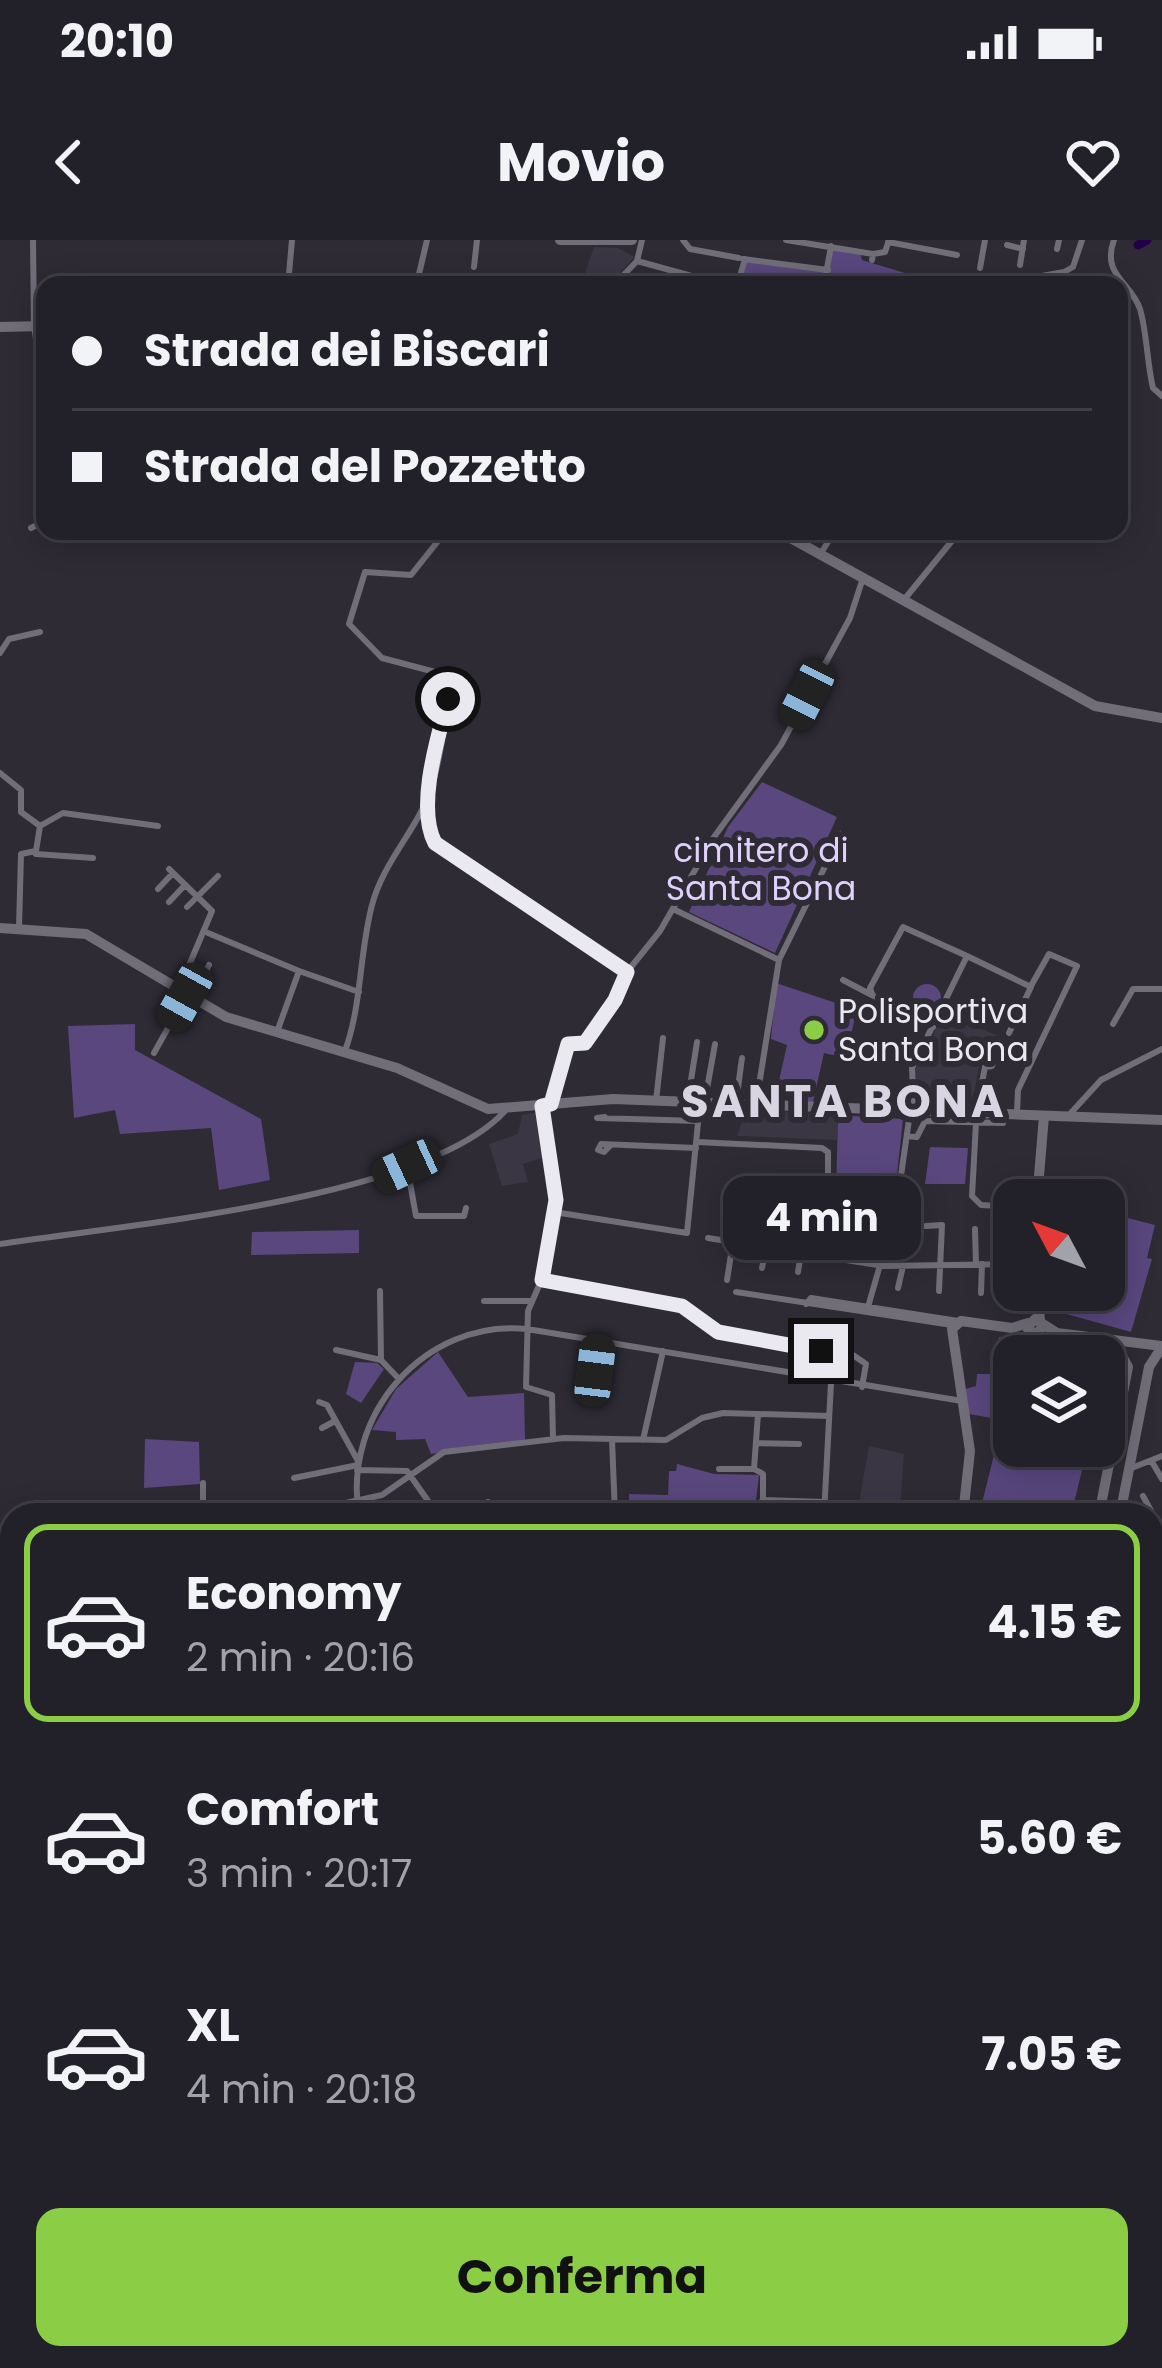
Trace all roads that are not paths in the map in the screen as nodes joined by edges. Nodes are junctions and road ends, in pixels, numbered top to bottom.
1 (33, 240) edge
2 (292, 240) edge
3 (427, 240) edge
4 (477, 240) edge
5 (560, 240) edge
6 (632, 240) edge
7 (642, 240) edge
8 (683, 240) edge
9 (786, 240) edge
10 (985, 240) edge
11 (1082, 240) edge
12 (1114, 240) edge
13 (889, 241) edge
14 (1024, 244) edge
15 (1007, 245) dead end
16 (831, 246) junction
17 (957, 255) dead end
18 (742, 259) junction
19 (637, 261) junction
20 (1020, 265) dead end
21 (474, 267) dead end
22 (980, 268) dead end
23 (828, 270) junction
24 (289, 276) edge
25 (423, 276) edge
26 (623, 276) edge
27 (692, 276) edge
28 (741, 276) edge
29 (826, 276) edge
30 (1042, 276) edge
31 (1116, 276) edge
32 (36, 277) edge
33 (1128, 294) edge
34 (36, 326) edge
35 (0, 327) edge
36 (1162, 397) edge
37 (36, 526) edge
38 (32, 529) dead end
39 (439, 540) edge
40 (794, 540) edge
41 (829, 540) edge
42 (953, 540) edge
43 (820, 554) junction
44 (863, 577) junction
45 (903, 601) junction
46 (40, 632) dead end
47 (0, 653) edge
48 (1162, 718) edge
49 (0, 773) edge
50 (430, 792) junction
51 (40, 826) junction
52 (158, 826) dead end
53 (842, 834) dead end
54 (33, 852) junction
55 (93, 858) dead end
56 (218, 876) dead end
57 (185, 885) junction
58 (158, 889) dead end
59 (197, 897) junction
60 (169, 902) dead end
61 (188, 907) dead end
62 (673, 908) junction
63 (0, 928) edge
64 (19, 928) junction
65 (207, 933) junction
66 (967, 956) junction
67 (779, 960) junction
68 (208, 965) dead end
69 (299, 971) junction
70 (627, 972) junction
71 (843, 980) dead end
72 (1031, 987) junction
73 (1162, 989) edge
74 (359, 992) junction
75 (186, 993) junction
76 (872, 994) junction
77 (1113, 1024) dead end
78 (933, 1027) junction
79 (276, 1033) junction
80 (1010, 1034) dead end
81 (663, 1038) dead end
82 (697, 1042) dead end
83 (715, 1044) dead end
84 (1162, 1049) edge
85 (345, 1052) junction
86 (154, 1053) dead end
87 (742, 1058) dead end
88 (985, 1067) dead end
89 (656, 1101) junction
90 (697, 1103) junction
91 (546, 1105) junction
92 (736, 1106) junction
93 (755, 1106) junction
94 (505, 1111) junction
95 (912, 1113) junction
96 (1023, 1116) junction
97 (604, 1117) dead end
98 (976, 1119) junction
99 (1051, 1119) junction
100 (1162, 1120) edge
101 (698, 1121) junction
102 (1003, 1123) dead end
103 (907, 1136) junction
104 (611, 1144) dead end
105 (696, 1145) junction
106 (1038, 1163) junction
107 (407, 1166) junction
108 (1038, 1179) edge
109 (828, 1181) dead end
110 (740, 1191) dead end
111 (993, 1206) edge
112 (466, 1208) dead end
113 (554, 1212) junction
114 (841, 1212) dead end
115 (895, 1221) junction
116 (926, 1226) dead end
117 (975, 1229) dead end
118 (850, 1231) dead end
119 (708, 1238) dead end
120 (733, 1242) junction
121 (0, 1244) edge
122 (766, 1247) junction
123 (803, 1253) junction
124 (846, 1260) junction
125 (979, 1264) junction
126 (993, 1264) edge
127 (943, 1265) junction
128 (884, 1266) junction
129 (903, 1266) junction
130 (762, 1268) dead end
131 (798, 1272) dead end
132 (542, 1280) junction
133 (727, 1280) dead end
134 (898, 1288) dead end
135 (380, 1291) dead end
136 (939, 1291) dead end
137 (736, 1292) dead end
138 (981, 1293) dead end
139 (484, 1301) dead end
140 (531, 1301) junction
141 (806, 1304) junction
142 (868, 1307) junction
143 (1037, 1311) edge
144 (927, 1322) junction
145 (960, 1324) junction
146 (1036, 1326) junction
147 (531, 1330) junction
148 (1074, 1335) edge
149 (599, 1340) junction
150 (1125, 1346) edge
151 (955, 1347) junction
152 (1161, 1349) edge
153 (336, 1350) dead end
154 (663, 1351) junction
155 (381, 1360) junction
156 (399, 1378) junction
157 (831, 1383) junction
158 (862, 1388) junction
159 (592, 1400) dead end
160 (319, 1402) dead end
161 (962, 1402) junction
162 (758, 1414) junction
163 (829, 1416) junction
164 (335, 1421) junction
165 (322, 1428) dead end
166 (553, 1439) junction
167 (612, 1439) junction
168 (643, 1440) junction
169 (756, 1443) junction
170 (799, 1444) dead end
171 (1162, 1456) edge
172 (1152, 1462) junction
173 (358, 1465) junction
174 (1108, 1467) edge
175 (719, 1469) dead end
176 (754, 1469) junction
177 (1129, 1469) junction
178 (410, 1474) junction
179 (294, 1478) dead end
180 (1162, 1479) edge
181 (203, 1483) dead end
182 (1143, 1496) dead end
183 (763, 1500) junction
184 (357, 1502) junction
185 (825, 1502) joint
186 (203, 1503) edge
187 (352, 1503) edge
188 (430, 1503) edge
189 (616, 1503) edge
190 (760, 1503) edge
191 (964, 1503) edge
192 (1101, 1503) edge
193 (1122, 1503) edge
194 (1146, 1503) edge

1 - 32 street
2 - 24 street
3 - 25 street
4 - 21 street
5 - 6 street
7 - 19 street
8 - 18 street
9 - 16 street
10 - 22 street
11 - 30 street
12 - 31 street
13 - 16 street
13 - 17 street
14 - 15 street
14 - 20 street
16 - 23 street
18 - 23 street
18 - 28 street
19 - 26 street
19 - 27 street
23 - 29 street
33 - 36 street
34 - 35 street
37 - 38 street
39 - 50 street
40 - 43 street
41 - 43 street
42 - 45 street
43 - 44 street
44 - 45 street
44 - 62 street
45 - 48 street
46 - 47 street
49 - 51 street
50 - 70 street
50 - 74 street
51 - 52 street
51 - 54 street
53 - 67 street
54 - 55 street
54 - 64 street
56 - 59 street
57 - 58 street
57 - 59 street
57 - 60 street
59 - 61 street
59 - 65 street
62 - 67 street
62 - 70 street
63 - 64 street
64 - 75 street
65 - 69 street
65 - 75 street
66 - 72 street
66 - 76 street
66 - 78 street
67 - 93 street
68 - 75 street
69 - 74 street
69 - 79 street
70 - 91 street
71 - 76 street
72 - 80 street
72 - 96 street
73 - 77 street
74 - 85 street
75 - 79 street
75 - 86 street
76 - 78 street
78 - 95 street
79 - 85 street
81 - 89 street
82 - 90 street
83 - 90 street
84 - 99 street
85 - 94 street
87 - 92 street
88 - 98 street
89 - 90 street
89 - 91 street
90 - 92 street
90 - 101 street
91 - 94 street
91 - 113 street
92 - 93 street
93 - 95 street
94 - 107 street
95 - 98 street
95 - 103 street
96 - 98 street
96 - 99 street
97 - 101 street
98 - 102 street
98 - 103 street
98 - 111 street
99 - 100 street
99 - 106 street
99 - 106 street
101 - 105 street
103 - 115 street
104 - 105 street
105 - 109 street
105 - 113 street
106 - 108 street
107 - 112 street
107 - 121 street
110 - 123 street
113 - 132 street
114 - 115 street
115 - 128 street
116 - 127 street
117 - 125 street
118 - 124 street
119 - 120 street
120 - 122 street
120 - 133 street
122 - 123 street
122 - 130 street
123 - 124 street
123 - 131 street
124 - 128 street
125 - 126 street
125 - 127 street
125 - 138 street
127 - 129 street
127 - 136 street
128 - 129 street
128 - 142 street
129 - 134 street
132 - 140 street
132 - 158 street
135 - 155 street
137 - 141 street
139 - 140 street
140 - 147 street
141 - 142 street
141 - 144 street
142 - 145 street
143 - 146 street
144 - 145 street
144 - 151 street
145 - 146 street
145 - 151 street
145 - 151 street
146 - 148 street
146 - 152 street
147 - 149 street
147 - 156 street
147 - 166 street
149 - 154 street
149 - 159 street
150 - 152 street
151 - 161 street
152 - 177 street
153 - 155 street
154 - 157 street
154 - 168 street
155 - 156 street
156 - 173 street
157 - 158 street
157 - 163 street
158 - 161 street
160 - 164 street
161 - 191 street
162 - 163 street
162 - 168 street
162 - 169 street
163 - 185 street
164 - 165 street
164 - 173 street
166 - 167 street
166 - 178 street
167 - 168 street
167 - 189 street
169 - 170 street
169 - 176 street
171 - 172 street
172 - 177 street
172 - 180 street
173 - 178 street
173 - 179 street
173 - 184 street
174 - 192 street
175 - 176 street
176 - 183 street
177 - 193 street
178 - 184 street
178 - 188 street
181 - 186 street
182 - 194 street
183 - 185 street
183 - 190 street
184 - 187 street

